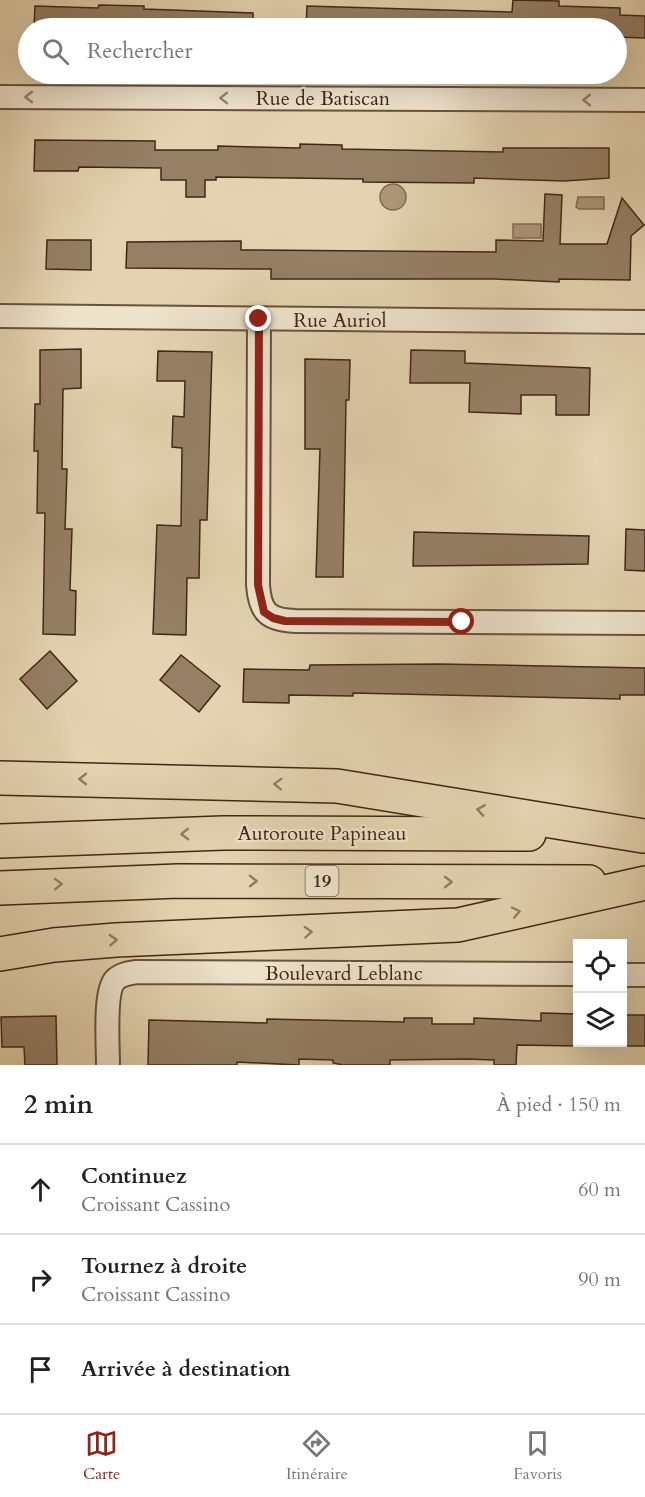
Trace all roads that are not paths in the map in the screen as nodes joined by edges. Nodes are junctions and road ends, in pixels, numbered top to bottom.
1 (0, 97) edge
2 (645, 100) edge
3 (0, 316) edge
4 (259, 319) junction
5 (645, 322) edge
6 (645, 623) edge
7 (0, 778) edge
8 (644, 836) edge
9 (0, 841) edge
10 (645, 883) edge
11 (0, 888) edge
12 (0, 954) edge
13 (573, 974) edge
14 (627, 975) edge
15 (645, 975) edge
16 (108, 1065) edge

2 -> 1 street, Rue de Batiscan
3 - 4 street, Rue Auriol
4 - 5 street, Rue Auriol
4 - 6 street
8 -> 7 highway
8 -> 9 highway, Autoroute Papineau
11 -> 10 highway, 19
12 -> 10 highway
13 - 16 street, Boulevard Leblanc
14 - 15 street

